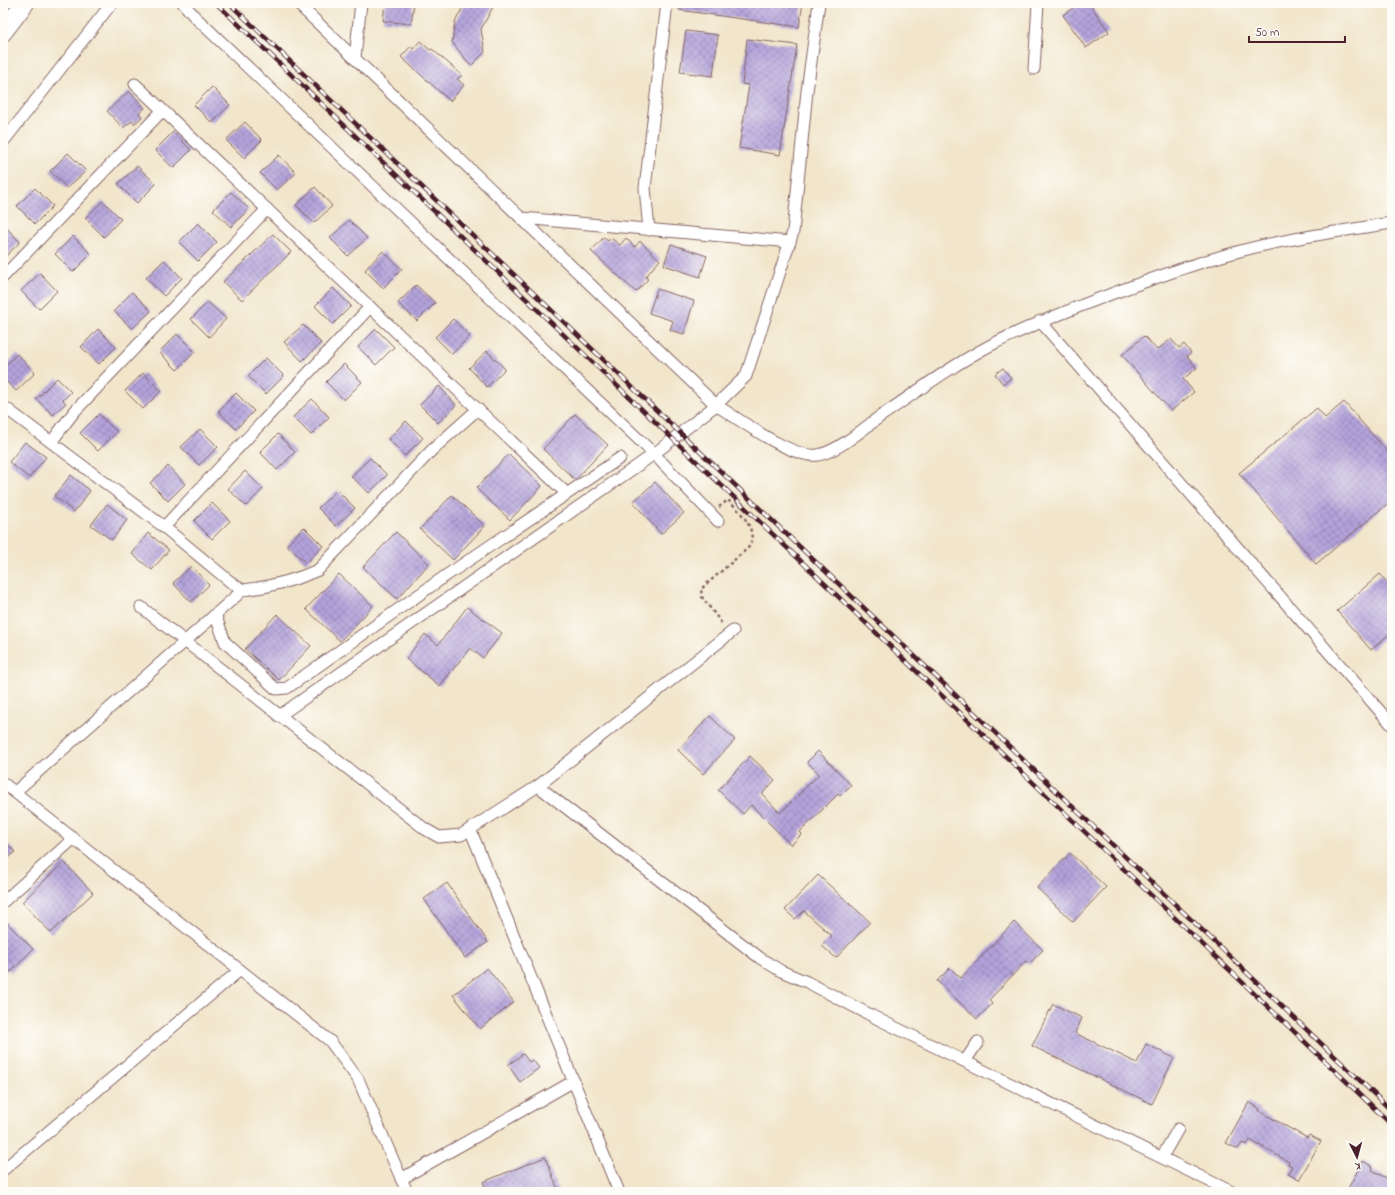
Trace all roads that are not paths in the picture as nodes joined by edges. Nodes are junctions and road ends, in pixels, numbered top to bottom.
1 (25, 3) edge
2 (112, 3) edge
3 (183, 3) edge
4 (297, 3) edge
5 (361, 3) edge
6 (667, 3) edge
7 (819, 3) edge
8 (1038, 3) edge
9 (3, 32) edge
10 (354, 57) junction
11 (1034, 69) dead end
12 (135, 84) dead end
13 (162, 111) junction
14 (3, 142) edge
15 (267, 209) junction
16 (522, 218) junction
17 (1392, 223) edge
18 (649, 230) junction
19 (790, 242) junction
20 (3, 277) edge
21 (370, 307) junction
22 (1040, 321) junction
23 (716, 405) junction
24 (3, 406) edge
25 (478, 409) junction
26 (52, 441) junction
27 (654, 454) junction
28 (620, 458) dead end
29 (566, 493) junction
30 (715, 517) road end
31 (164, 527) junction
32 (243, 590) junction
33 (141, 607) dead end
34 (215, 614) junction
35 (733, 631) dead end
36 (184, 642) junction
37 (279, 716) junction
38 (1392, 725) edge
39 (3, 783) edge
40 (538, 786) junction
41 (15, 792) junction
42 (470, 829) junction
43 (73, 838) junction
44 (3, 902) edge
45 (237, 968) junction
46 (978, 1042) dead end
47 (965, 1061) junction
48 (574, 1081) junction
49 (1178, 1129) dead end
50 (1162, 1157) junction
51 (3, 1170) edge
52 (401, 1179) junction
53 (407, 1192) edge
54 (619, 1192) edge
55 (1232, 1192) edge

1 - 9 highway
2 - 14 street
3 - 27 street
4 - 10 street
5 - 10 street
6 - 18 street
7 - 19 street
8 - 11 street
10 - 16 street
12 - 13 street
13 - 15 street
13 - 20 street
15 - 21 street
15 - 26 street
16 - 18 street
16 - 23 street
17 - 22 street
18 - 19 street
19 - 23 street
21 - 25 street
21 - 31 street
22 - 23 street
22 - 38 street
23 - 27 street
24 - 26 street
25 - 29 street
25 - 32 street
26 - 31 street
27 - 30 street
27 - 37 street
28 - 29 street
29 - 34 street
31 - 32 street
32 - 34 street
33 - 36 street
34 - 36 street
35 - 40 street
36 - 37 street
36 - 41 street
37 - 42 street
39 - 41 street
40 - 42 street
40 - 47 street
41 - 43 street
42 - 48 street
43 - 44 street
43 - 45 street
45 - 51 street
45 - 52 street
46 - 47 street
47 - 50 street
48 - 52 street
48 - 54 street
49 - 50 street
50 - 55 street
52 - 53 street

